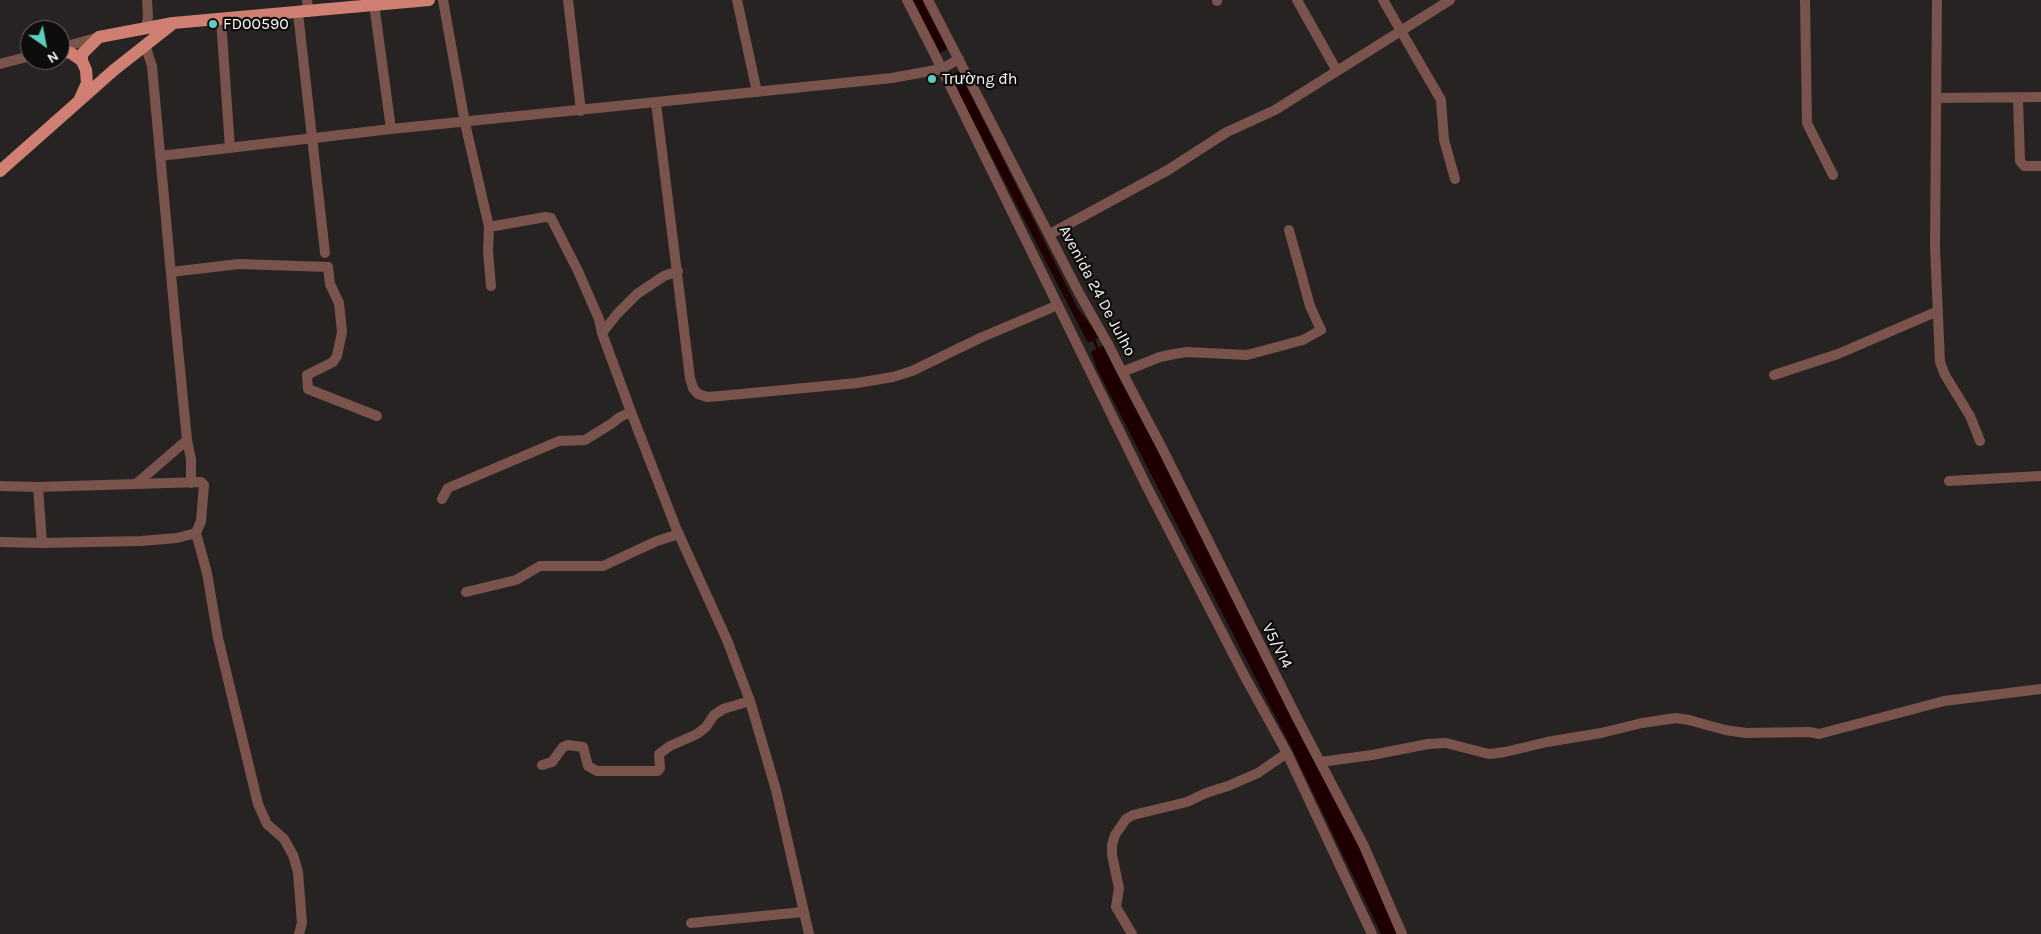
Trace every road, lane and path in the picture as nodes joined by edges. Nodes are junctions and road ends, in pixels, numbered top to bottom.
1 (147, 0) edge
2 (429, 0) edge
3 (443, 0) edge
4 (568, 0) edge
5 (737, 0) edge
6 (907, 0) edge
7 (928, 0) edge
8 (1296, 0) edge
9 (1384, 0) edge
10 (1450, 0) edge
11 (1804, 0) edge
12 (1937, 0) edge
13 (374, 4) junction
14 (304, 8) edge
15 (222, 20) junction
16 (173, 23) junction
17 (146, 27) junction
18 (1401, 30) junction
19 (99, 37) junction
20 (145, 45) junction
21 (70, 47) edge
22 (70, 53) edge
23 (20, 59) edge
24 (959, 59) junction
25 (0, 64) edge
26 (84, 65) junction
27 (941, 69) junction
28 (114, 70) junction
29 (1336, 71) junction
30 (757, 92) junction
31 (2041, 97) edge
32 (1937, 98) junction
33 (2018, 98) junction
34 (78, 101) junction
35 (656, 103) junction
36 (580, 111) junction
37 (465, 123) junction
38 (391, 129) junction
39 (312, 138) junction
40 (230, 148) junction
41 (160, 156) junction
42 (2041, 166) edge
43 (0, 171) edge
44 (1832, 175) dead end
45 (1455, 179) dead end
46 (488, 227) junction
47 (1289, 230) dead end
48 (1050, 234) junction
49 (325, 253) dead end
50 (678, 271) junction
51 (171, 272) junction
52 (492, 286) dead end
53 (1058, 305) junction
54 (1938, 311) junction
55 (602, 333) junction
56 (1122, 372) junction
57 (1774, 375) dead end
58 (631, 412) junction
59 (377, 416) dead end
60 (187, 440) junction
61 (1980, 441) dead end
62 (2041, 476) edge
63 (1949, 481) dead end
64 (192, 482) junction
65 (136, 484) junction
66 (0, 486) edge
67 (38, 487) junction
68 (442, 499) dead end
69 (196, 533) junction
70 (679, 534) junction
71 (0, 542) edge
72 (42, 543) junction
73 (466, 592) dead end
74 (2041, 689) edge
75 (750, 701) junction
76 (1287, 753) junction
77 (1320, 762) junction
78 (542, 766) dead end
79 (803, 912) junction
80 (691, 923) dead end
81 (299, 934) edge
82 (809, 934) edge
83 (1132, 934) edge
84 (1372, 934) edge
85 (1402, 934) edge

1 - 17 street
2 - 13 main road
3 - 37 street
4 - 36 street
5 - 30 street
6 - 27 street
7 - 24 street, Avenida 24 De Julho
8 - 29 street
9 - 18 street
10 - 18 street
11 - 44 street
12 - 32 street
13 - 14 main road
13 - 38 street
14 - 15 main road
14 - 39 street
15 - 16 main road
15 - 40 street
16 - 17 main road
16 - 20 main road
17 - 19 main road
17 - 20 main road
18 - 29 street
18 - 45 street
19 - 21 street
19 - 26 main road
20 - 28 main road
20 - 41 street
22 - 26 main road
23 - 25 street
24 - 27 street
24 - 48 street, Avenida 24 De Julho
26 - 28 main road
26 - 34 main road
27 - 30 street
27 - 53 street
28 - 34 main road
29 - 48 street
30 - 35 street
31 - 33 street
32 - 33 street
32 - 54 street
33 - 42 street
34 - 43 main road
35 - 36 street
35 - 50 street
36 - 37 street
37 - 38 street
37 - 46 street
38 - 39 street
39 - 40 street
39 - 49 street
40 - 41 street
41 - 51 street
46 - 52 street
46 - 55 street
47 - 56 street, Avenida 24 De Julho
48 - 56 street, Avenida 24 De Julho
50 - 53 street
50 - 55 street
51 - 59 street
51 - 60 street
53 - 76 street
54 - 57 street
54 - 61 street
55 - 58 street
56 - 77 street, V5/V14
58 - 68 street
58 - 70 street
60 - 64 street
60 - 65 street
62 - 63 street
64 - 65 street
64 - 69 street
65 - 67 street
66 - 67 street
67 - 72 street
69 - 72 street
69 - 81 street
70 - 73 street
70 - 75 street
71 - 72 street
74 - 77 street
75 - 78 street
75 - 79 street
76 - 83 street
76 - 84 street
77 - 85 street, V5/V14
79 - 80 street
79 - 82 street

